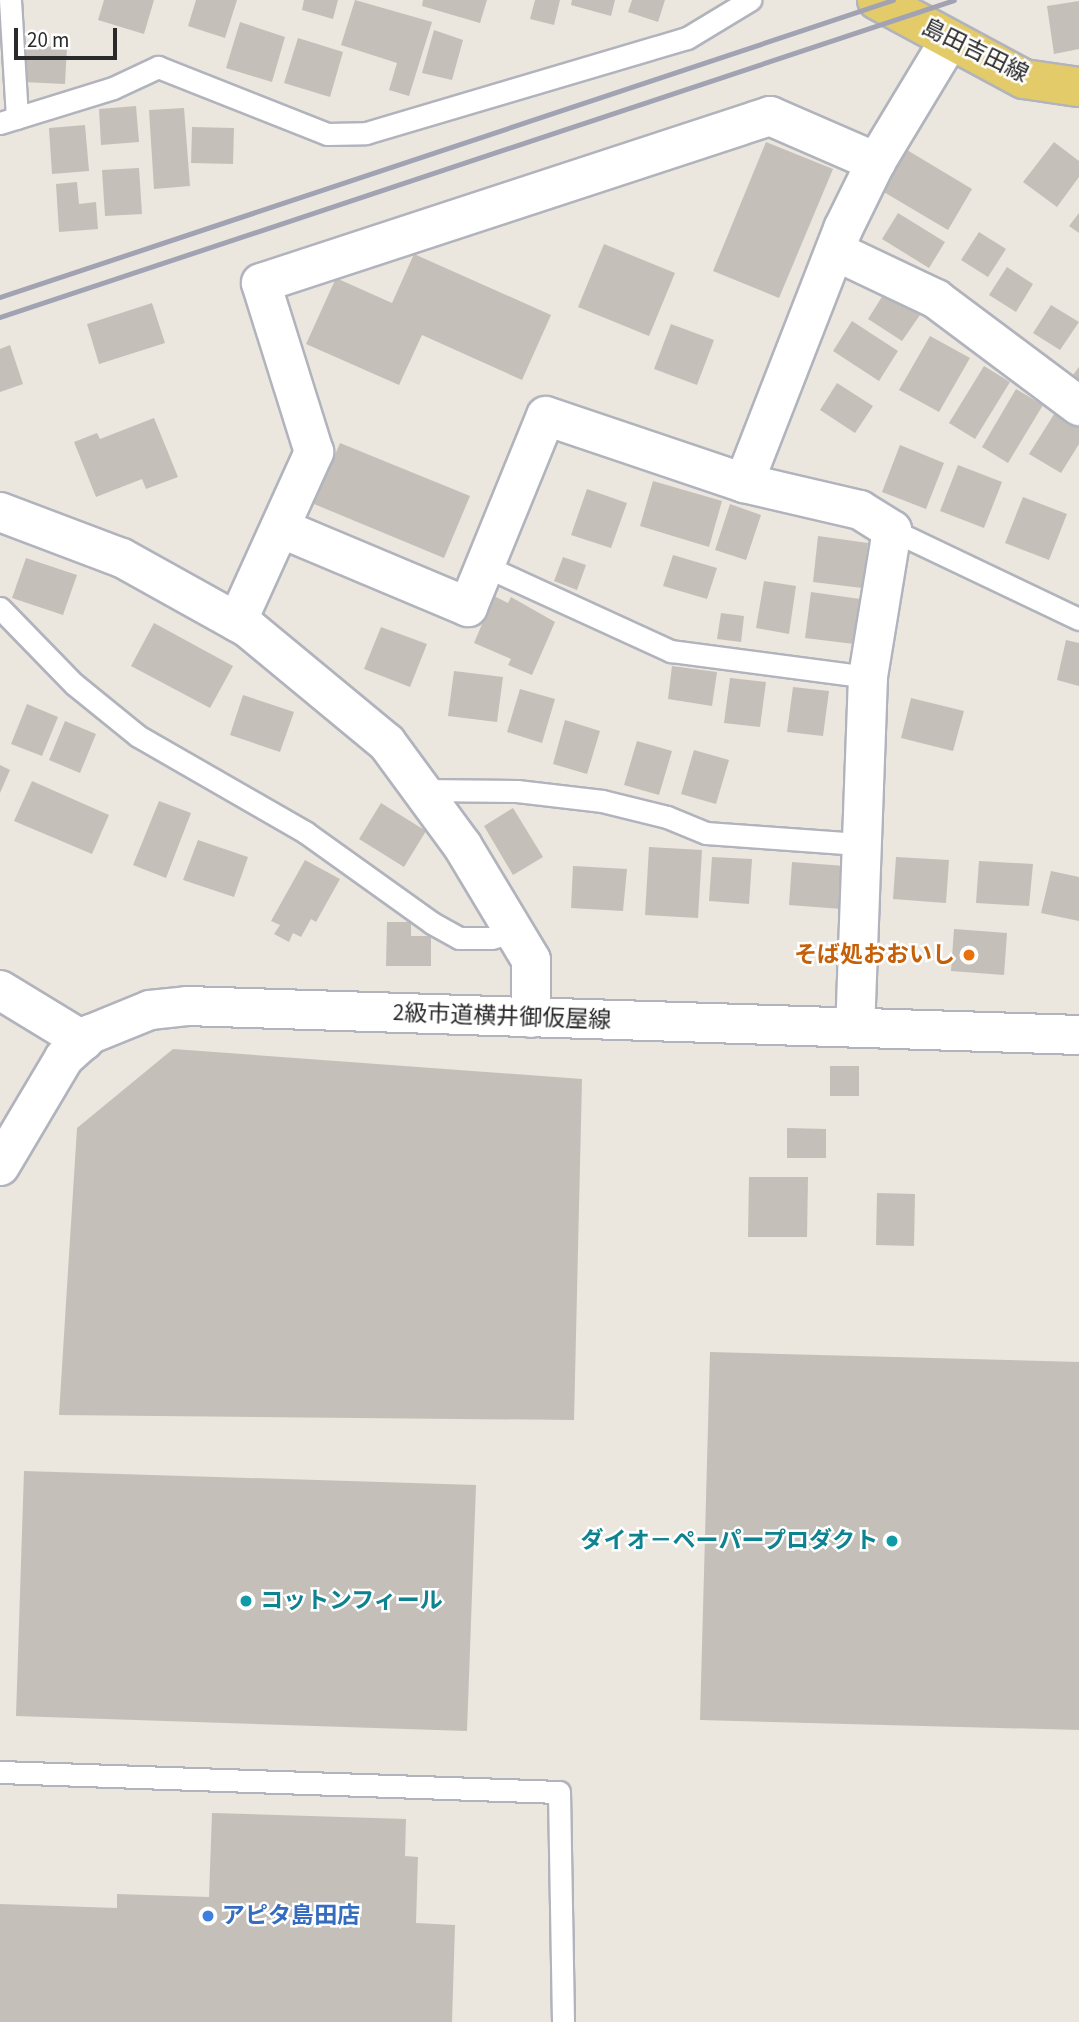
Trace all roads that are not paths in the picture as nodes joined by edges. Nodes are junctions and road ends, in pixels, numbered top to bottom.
1 (10, 0) edge
2 (750, 0) edge
3 (877, 0) edge
4 (949, 41) junction
5 (1079, 87) edge
6 (8, 121) edge
7 (876, 162) junction
8 (835, 250) junction
9 (1079, 405) edge
10 (744, 483) junction
11 (0, 512) edge
12 (280, 528) junction
13 (892, 530) junction
14 (485, 566) junction
15 (0, 608) edge
16 (1079, 619) edge
17 (237, 622) junction
18 (867, 677) junction
19 (422, 790) junction
20 (859, 844) junction
21 (514, 932) junction
22 (0, 990) edge
23 (531, 1018) junction
24 (855, 1027) junction
25 (1079, 1035) edge
26 (84, 1041) junction
27 (0, 1166) edge
28 (0, 1772) edge
29 (564, 2022) edge

1 - 6 lane
2 - 6 lane
3 - 4 main road, 島田吉田線
4 - 5 main road, 島田吉田線
4 - 7 street
7 - 8 street
7 - 12 street
8 - 9 street
8 - 10 street
10 - 13 street
10 - 14 street
11 - 17 street
12 - 14 street
12 - 17 street
13 - 16 lane
13 - 18 street
14 - 18 lane
15 - 21 lane
17 - 19 street
18 - 20 street
19 - 20 lane
19 - 21 street
20 - 24 street
21 - 23 street
22 - 26 street
23 - 24 street, 2級市道横井御仮屋線
23 - 26 street, 2級市道横井御仮屋線
24 - 25 street, 2級市道横井御仮屋線
26 - 27 street, 2級市道横井御仮屋線
28 - 29 lane

